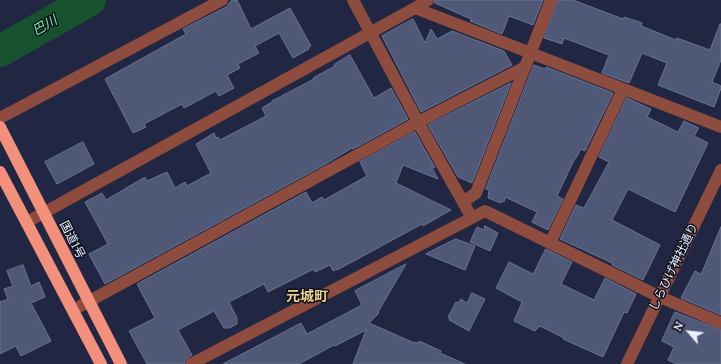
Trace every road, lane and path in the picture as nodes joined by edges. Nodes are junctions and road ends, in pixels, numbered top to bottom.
1 (222, 0) edge
2 (353, 0) edge
3 (428, 0) edge
4 (552, 0) edge
5 (415, 8) junction
6 (371, 33) junction
7 (531, 53) junction
8 (525, 67) junction
9 (623, 89) junction
10 (0, 118) edge
11 (418, 122) junction
12 (0, 127) edge
13 (721, 127) edge
14 (721, 170) edge
15 (0, 172) edge
16 (463, 202) junction
17 (43, 213) junction
18 (472, 218) junction
19 (27, 222) junction
20 (550, 243) junction
21 (660, 297) junction
22 (88, 302) junction
23 (73, 310) junction
24 (721, 323) edge
25 (100, 364) edge
26 (121, 364) edge
27 (191, 364) edge
28 (627, 364) edge

1 - 10 street
2 - 6 street
3 - 5 street
4 - 7 street
5 - 6 street
5 - 7 street
6 - 11 street
6 - 17 street
7 - 8 street
7 - 9 street
8 - 11 street
8 - 16 street
9 - 13 street
9 - 20 street
11 - 16 street
11 - 22 street
12 - 17 highway, 国道1号
14 - 21 street, しらひげ神社通り
15 - 19 highway
16 - 18 street
17 - 19 street
17 - 22 highway, 国道1号
18 - 20 street
18 - 27 street
19 - 23 highway
20 - 21 street
21 - 24 street
21 - 28 street, しらひげ神社通り
22 - 23 street
22 - 26 highway, 国道1号
23 - 25 highway

